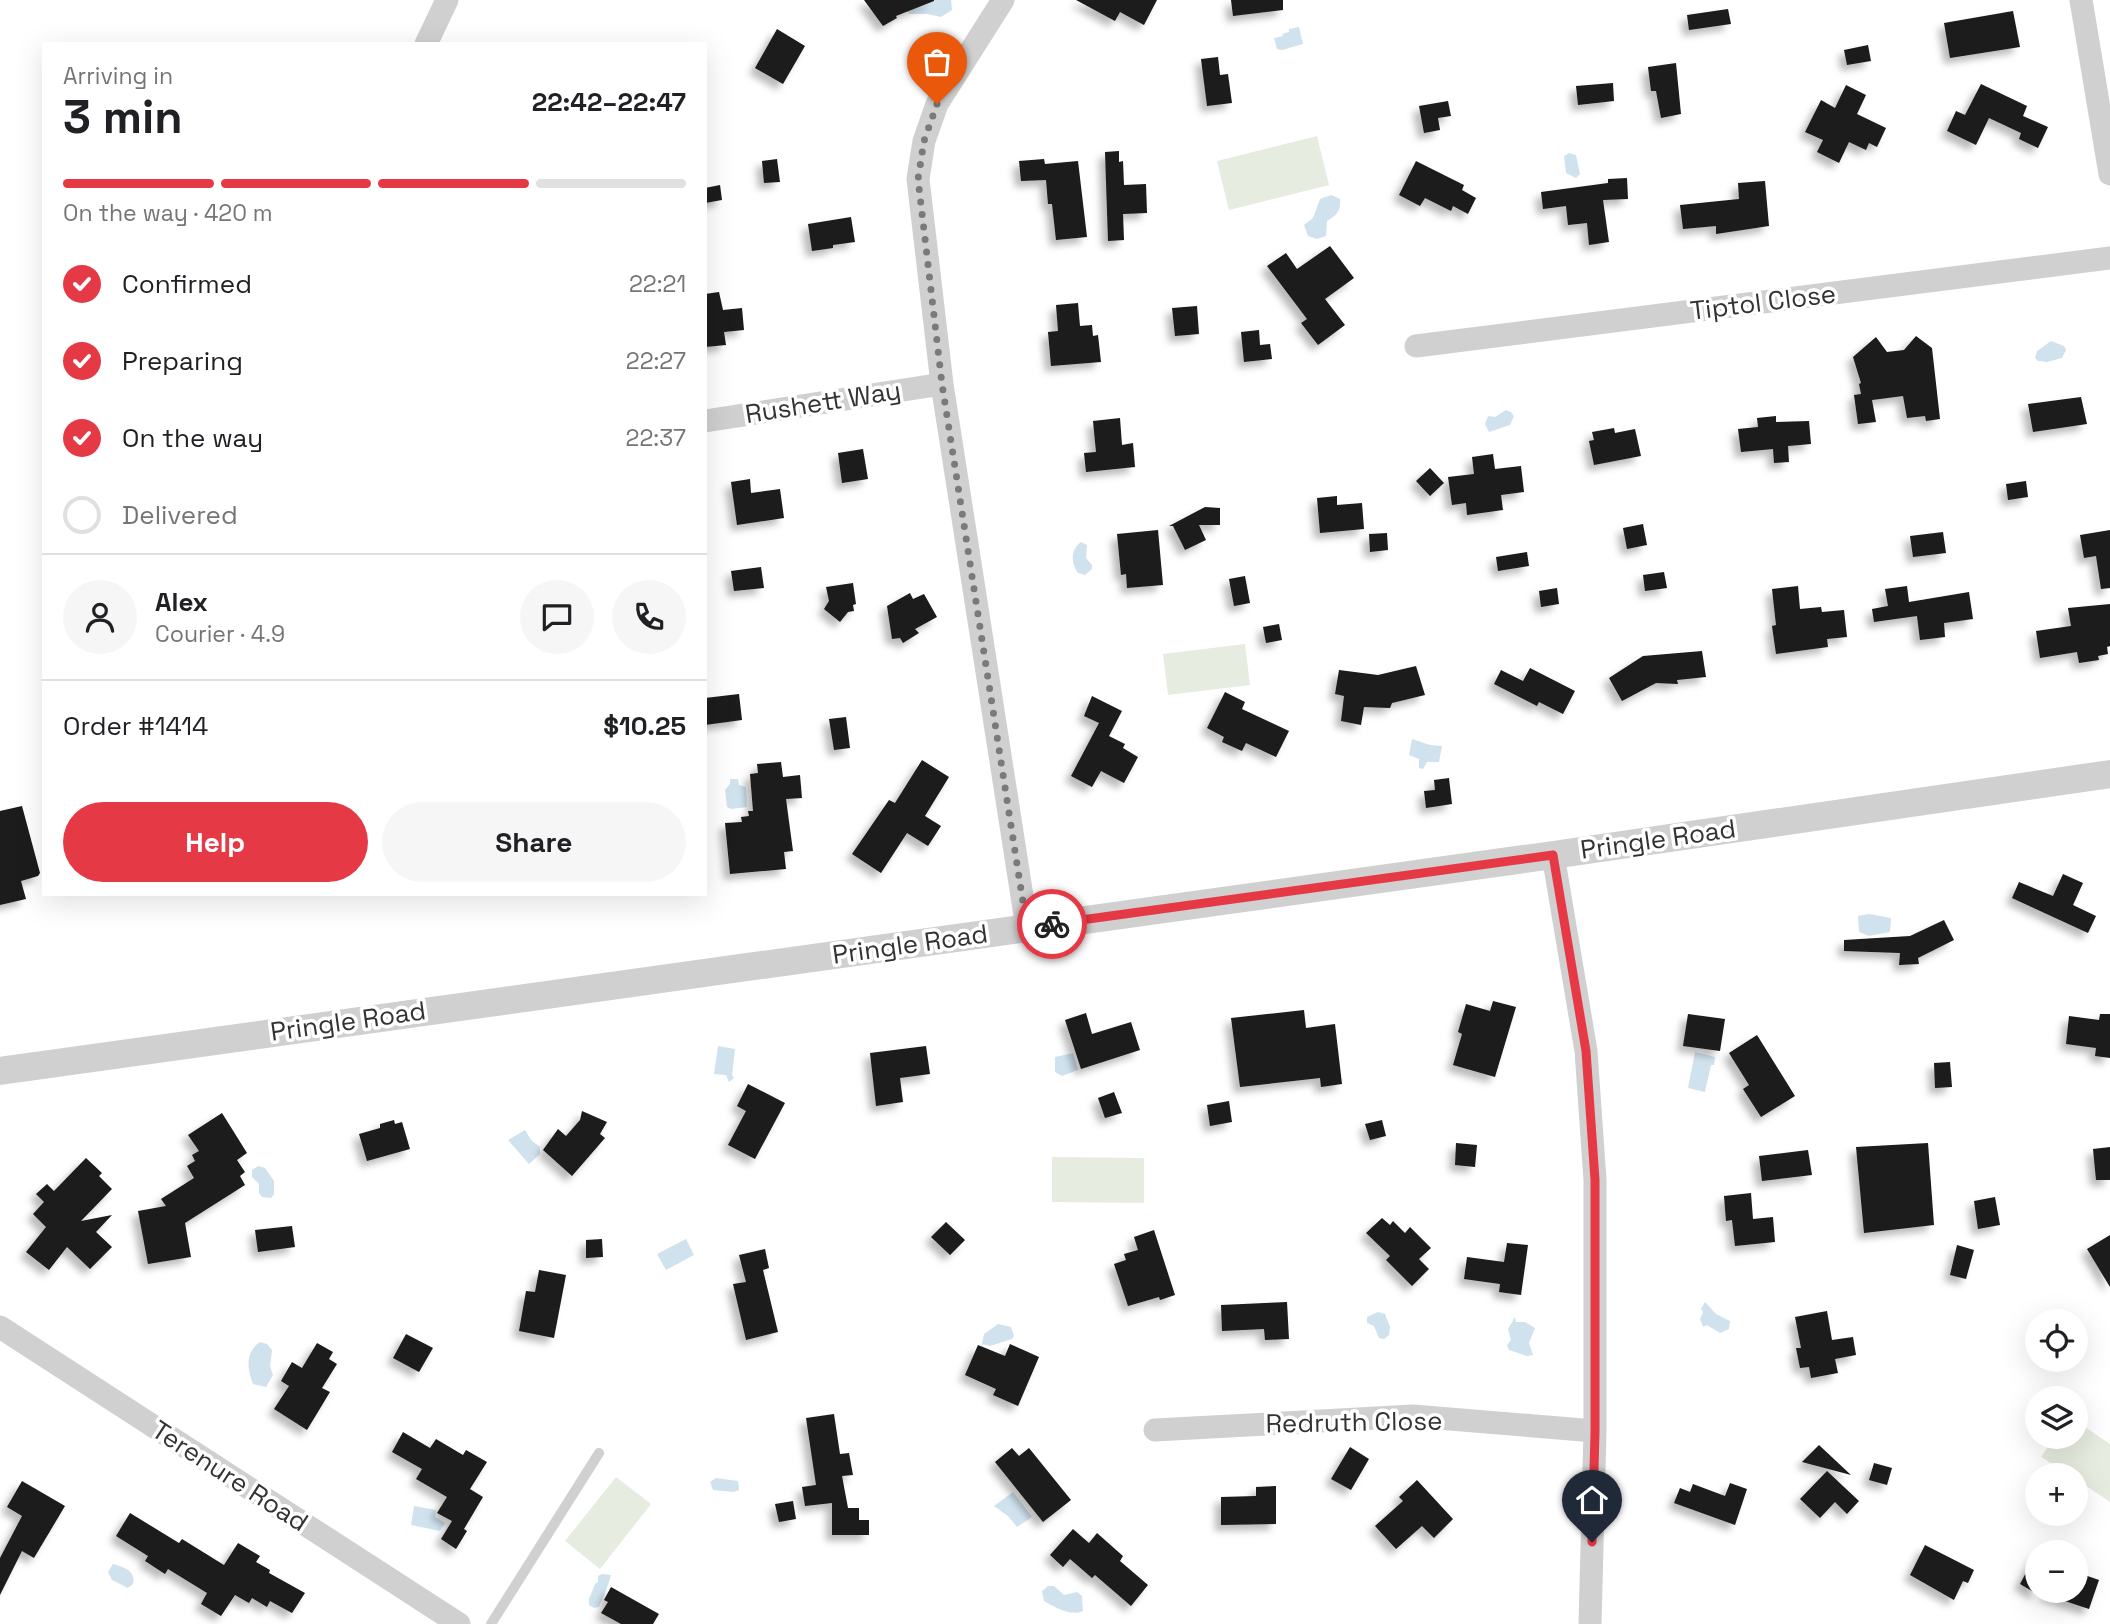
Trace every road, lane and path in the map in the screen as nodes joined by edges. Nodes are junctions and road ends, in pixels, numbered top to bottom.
1 (447, 0) edge
2 (1003, 0) edge
3 (2081, 0) edge
4 (427, 42) edge
5 (2109, 161) edge
6 (2110, 258) edge
7 (1416, 346) dead end
8 (942, 384) junction
9 (707, 421) edge
10 (2110, 774) edge
11 (1553, 855) junction
12 (1027, 928) junction
13 (0, 1070) edge
14 (0, 1327) edge
15 (1155, 1430) dead end
16 (1595, 1432) junction
17 (599, 1453) dead end
18 (459, 1624) edge
19 (491, 1624) edge
20 (1590, 1624) edge

1 - 4 street
2 - 8 street
3 - 5 street
6 - 7 street, Tiptol Close
8 - 9 street, Rushett Way
8 - 12 street
10 - 11 street, Pringle Road
11 - 12 street, Pringle Road
11 - 16 street
12 - 13 street, Pringle Road
14 - 18 street, Terenure Road
15 - 16 street, Redruth Close
16 - 20 street
17 - 19 lane

